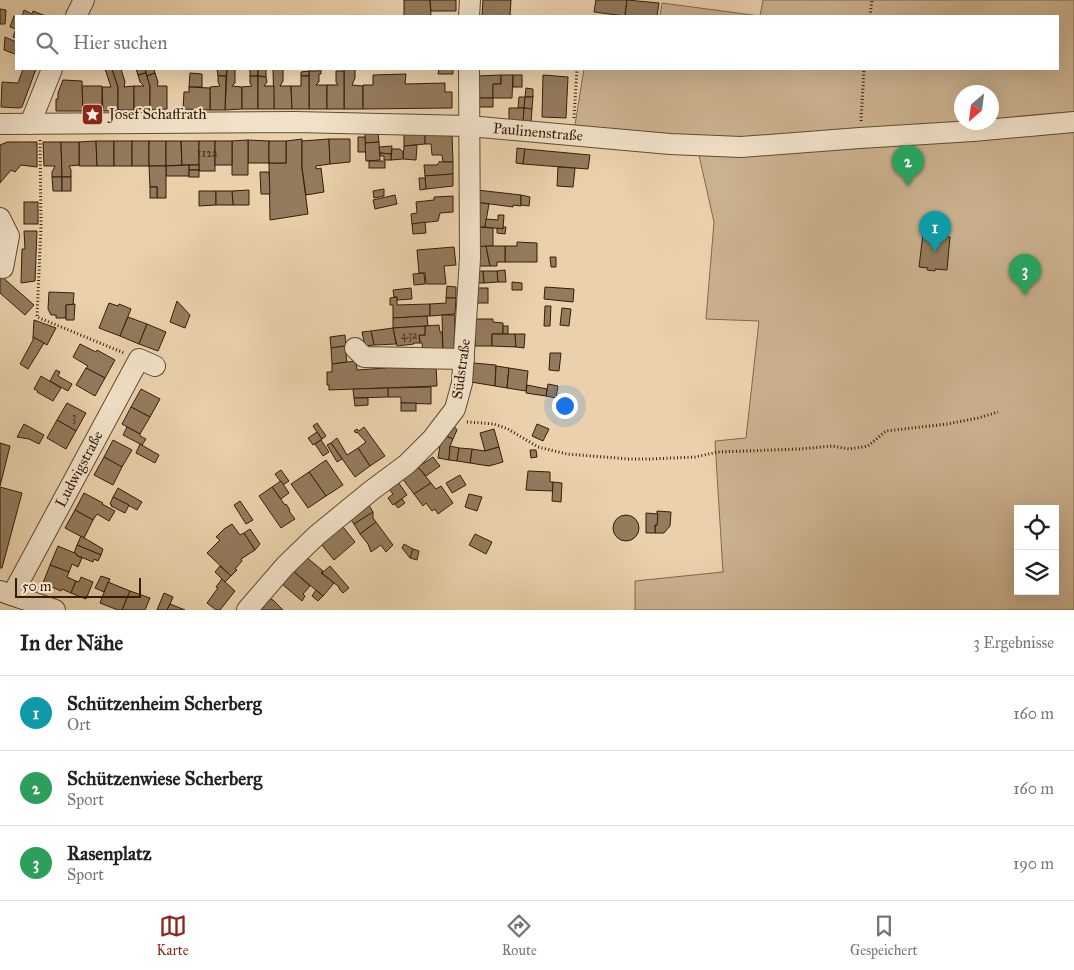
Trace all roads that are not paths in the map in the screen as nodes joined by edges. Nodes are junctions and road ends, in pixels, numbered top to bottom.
1 (84, 0) edge
2 (470, 0) edge
3 (76, 15) edge
4 (469, 15) edge
5 (52, 70) edge
6 (469, 70) edge
7 (1074, 122) edge
8 (0, 124) edge
9 (34, 124) junction
10 (469, 126) junction
11 (0, 218) edge
12 (3, 268) dead end
13 (355, 348) dead end
14 (464, 359) junction
15 (147, 362) road end
16 (6, 593) edge
17 (54, 610) edge
18 (247, 610) edge

1 - 3 street
2 - 4 street
5 - 9 street
6 - 10 street, Südstraße
7 - 10 street, Paulinenstraße
8 - 9 street, Paulinenstraße
9 - 10 street, Paulinenstraße
10 - 14 street, Südstraße
11 - 12 street
13 - 14 street
14 - 18 street, Südstraße
15 - 16 street, Ludwigstraße
16 - 17 street

